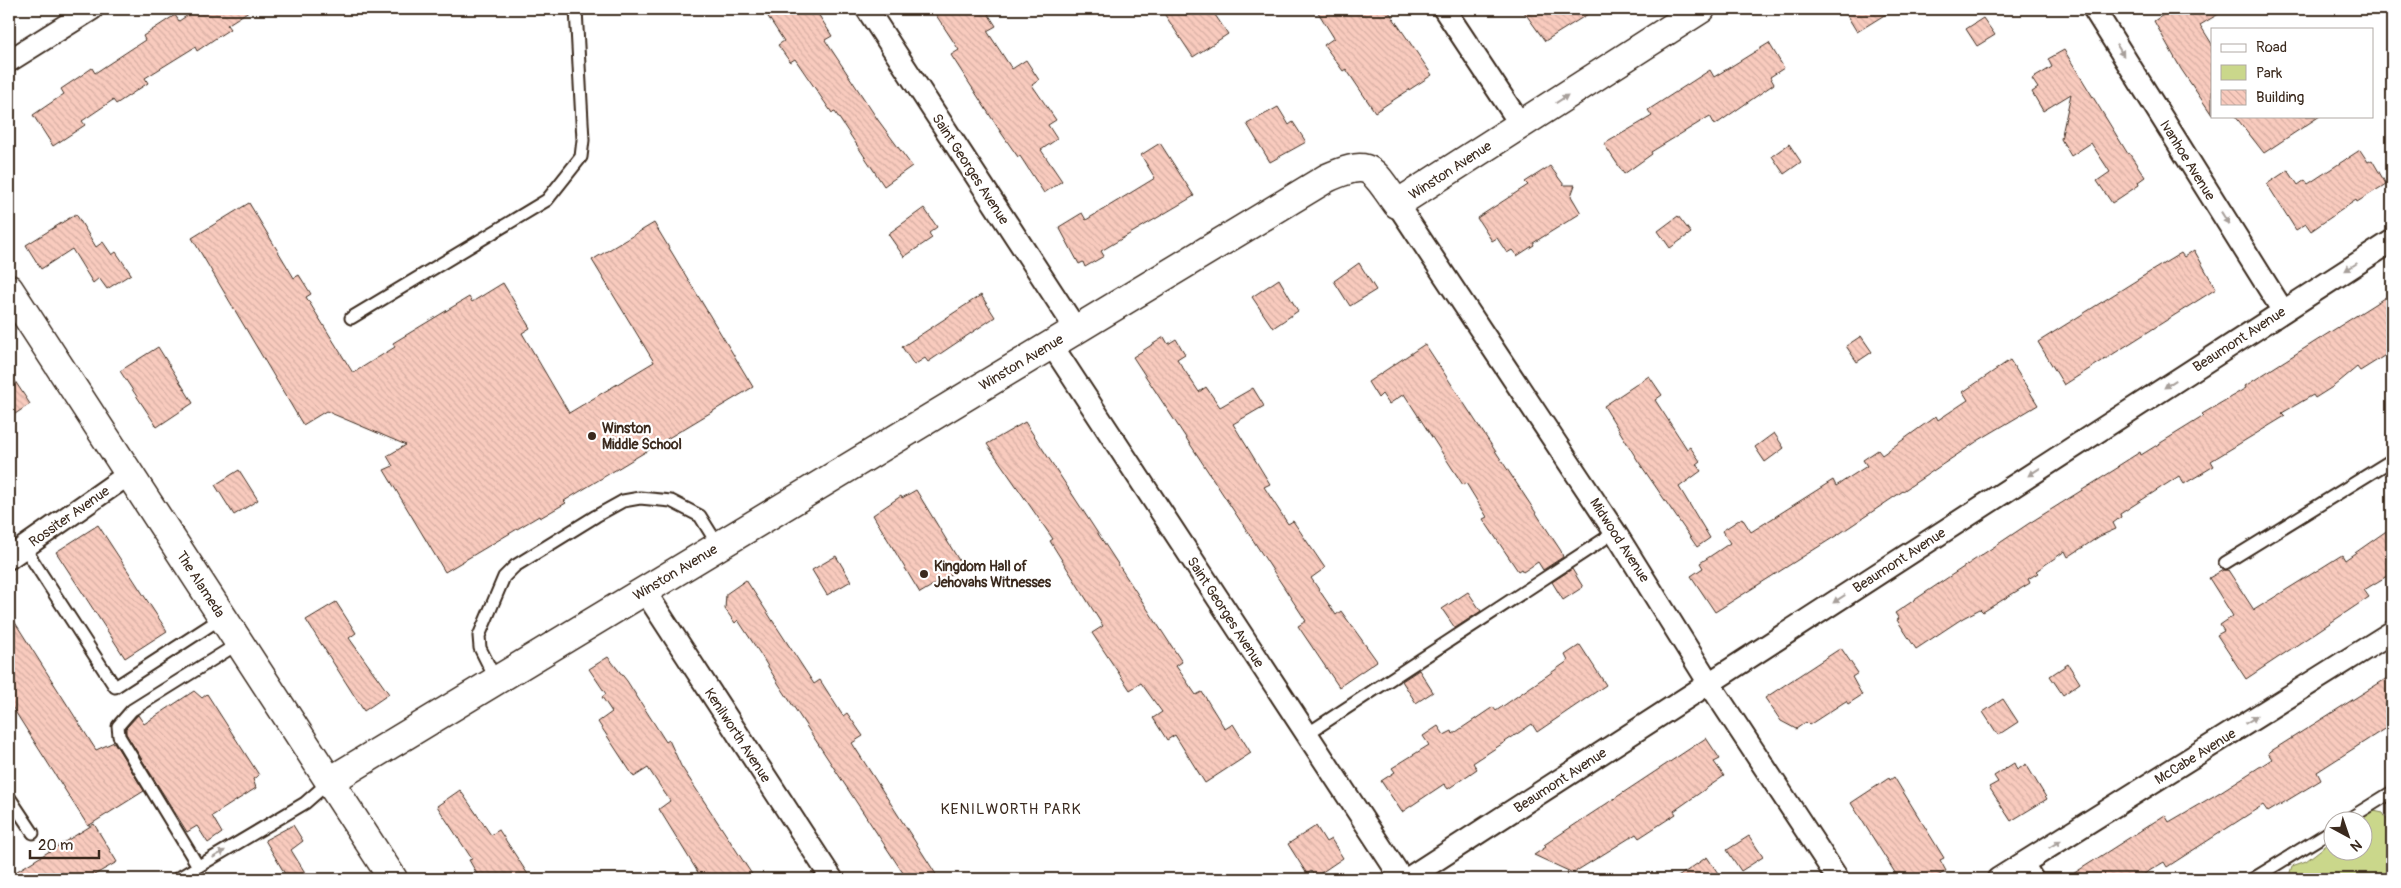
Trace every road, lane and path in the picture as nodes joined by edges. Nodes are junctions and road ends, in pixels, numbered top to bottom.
1 (92, 9) edge
2 (576, 9) edge
3 (867, 9) edge
4 (1444, 9) edge
5 (1702, 9) edge
6 (2094, 9) edge
7 (9, 61) edge
8 (1521, 125) junction
9 (1397, 204) junction
10 (2392, 241) edge
11 (9, 289) edge
12 (2283, 310) junction
13 (351, 318) dead end
14 (1076, 329) junction
15 (1051, 344) junction
16 (2392, 460) edge
17 (129, 474) junction
18 (1615, 532) junction
19 (718, 545) junction
20 (16, 552) edge
21 (2225, 563) dead end
22 (644, 590) junction
23 (223, 617) junction
24 (2392, 632) edge
25 (239, 643) junction
26 (496, 680) junction
27 (1709, 683) junction
28 (1307, 734) junction
29 (330, 781) junction
30 (9, 797) edge
31 (2391, 797) edge
32 (2366, 810) edge
33 (32, 833) dead end
34 (2324, 835) edge
35 (2027, 862) junction
36 (198, 866) junction
37 (177, 879) edge
38 (394, 879) edge
39 (832, 879) edge
40 (1402, 879) edge
41 (1407, 879) edge
42 (1838, 879) edge
43 (1998, 879) edge
44 (2038, 879) edge
45 (2253, 879) edge

1 - 7 street
2 - 13 lane
3 - 14 street, Saint Georges Avenue
4 - 8 street
8 -> 5 street, Winston Avenue
6 -> 12 street, Ivanhoe Avenue
8 - 9 street, Winston Avenue
9 - 14 street, Winston Avenue
9 - 18 street, Midwood Avenue
10 -> 12 street, Beaumont Avenue
11 - 17 street, The Alameda
12 -> 27 street, Beaumont Avenue
14 - 15 street, Winston Avenue
15 - 19 street, Winston Avenue
15 - 28 street, Saint Georges Avenue
16 - 21 lane
17 - 20 street, Rossiter Avenue
17 - 23 street, The Alameda
18 - 27 street, Midwood Avenue
18 - 28 lane
19 - 22 street, Winston Avenue
19 - 26 lane
20 - 23 lane
22 - 26 street, Winston Avenue
22 - 39 street, Kenilworth Avenue
23 - 25 street, The Alameda
35 -> 24 street, McCabe Avenue
25 - 29 street, The Alameda
25 - 36 lane
26 - 29 street, Winston Avenue
27 - 41 street, Beaumont Avenue
27 - 42 street, Midwood Avenue
28 - 40 street, Saint Georges Avenue
36 -> 29 lane
29 - 38 street, The Alameda
30 - 33 lane
31 - 32 lane
34 - 45 lane
35 - 43 street, McCabe Avenue
35 - 44 lane
36 - 37 lane

